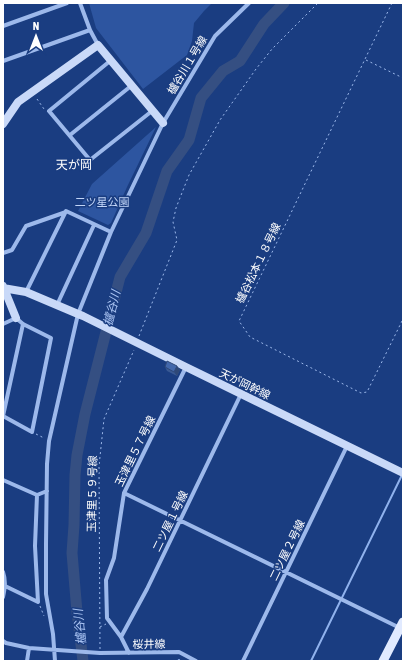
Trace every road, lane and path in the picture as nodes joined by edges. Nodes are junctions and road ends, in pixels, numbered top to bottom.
1 (67, 3) edge
2 (80, 3) edge
3 (249, 3) edge
4 (318, 3) edge
5 (392, 3) edge
6 (3, 26) edge
7 (90, 30) junction
8 (98, 45) junction
9 (365, 60) junction
10 (3, 61) edge
11 (110, 61) junction
12 (403, 78) edge
13 (131, 86) junction
14 (32, 92) junction
15 (50, 110) junction
16 (152, 110) junction
17 (3, 124) edge
18 (163, 124) junction
19 (70, 135) junction
20 (66, 211) junction
21 (94, 224) junction
22 (111, 232) junction
23 (3, 253) edge
24 (3, 287) edge
25 (26, 292) junction
26 (57, 305) junction
27 (81, 315) junction
28 (16, 318) junction
29 (403, 319) edge
30 (3, 324) edge
31 (23, 324) junction
32 (400, 325) junction
33 (403, 326) edge
34 (136, 342) junction
35 (186, 367) junction
36 (241, 394) junction
37 (3, 416) edge
38 (32, 432) junction
39 (49, 441) junction
40 (347, 446) junction
41 (402, 473) edge
42 (3, 480) edge
43 (47, 491) junction
44 (124, 493) junction
45 (36, 495) junction
46 (180, 520) junction
47 (3, 572) edge
48 (286, 572) junction
49 (4, 585) edge
50 (3, 597) edge
51 (110, 622) junction
52 (402, 625) edge
53 (100, 628) junction
54 (121, 637) junction
55 (3, 641) edge
56 (29, 648) junction
57 (57, 650) junction
58 (100, 653) junction
59 (129, 653) junction
60 (27, 661) edge
61 (55, 661) edge
62 (196, 661) edge
63 (243, 661) edge
64 (383, 661) edge

1 - 6 street
2 - 7 street
3 - 18 street, 櫨谷川１号線
4 - 34 path, 玉津里５９号線
5 - 9 path, 櫨谷松本１８号線
7 - 8 street
7 - 10 street
8 - 11 street
8 - 14 street
9 - 12 path
9 - 32 path, 櫨谷松本１８号線
11 - 13 street
11 - 15 street
13 - 16 street
13 - 19 street
14 - 15 path
14 - 17 street
15 - 19 street
16 - 18 street
16 - 19 street
18 - 22 street, 櫨谷川１号線
20 - 21 street
20 - 23 street
20 - 25 street
21 - 22 street
21 - 26 street
22 - 27 street, 櫨谷川１号線
24 - 25 street, 天が岡幹線
24 - 28 street
25 - 26 street, 天が岡幹線
26 - 27 street, 天が岡幹線
27 - 34 street, 天が岡幹線
27 - 39 street, 櫨谷川１号線
28 - 30 street
28 - 31 street
29 - 32 path, 櫨谷松本１８号線
31 - 37 street
31 - 38 street
32 - 33 path
34 - 35 street, 天が岡幹線
34 - 53 path, 玉津里５９号線
35 - 36 street, 天が岡幹線
35 - 44 street, 玉津里５７号線
36 - 40 street, 天が岡幹線
36 - 46 street, 二ツ屋１号線
37 - 38 street
38 - 39 path
39 - 43 street, 櫨谷川１号線
40 - 41 street, 天が岡幹線
40 - 48 street, 二ツ屋２号線
42 - 45 street
43 - 45 street
43 - 57 street, 櫨谷川１号線
44 - 46 street
44 - 51 street, 玉津里５７号線
45 - 49 street
46 - 48 street
46 - 54 street, 二ツ屋１号線
47 - 49 street
48 - 52 street
48 - 63 street, 二ツ屋２号線
49 - 50 street
51 - 53 path
51 - 54 street, 玉津里５７号線
52 - 64 main road
53 - 58 path, 玉津里５９号線
54 - 59 street
55 - 56 street, 桜井線
56 - 57 street, 桜井線
56 - 60 street
57 - 58 street, 桜井線
57 - 61 street, 櫨谷川１号線
58 - 59 street, 桜井線
59 - 62 street, 桜井線

